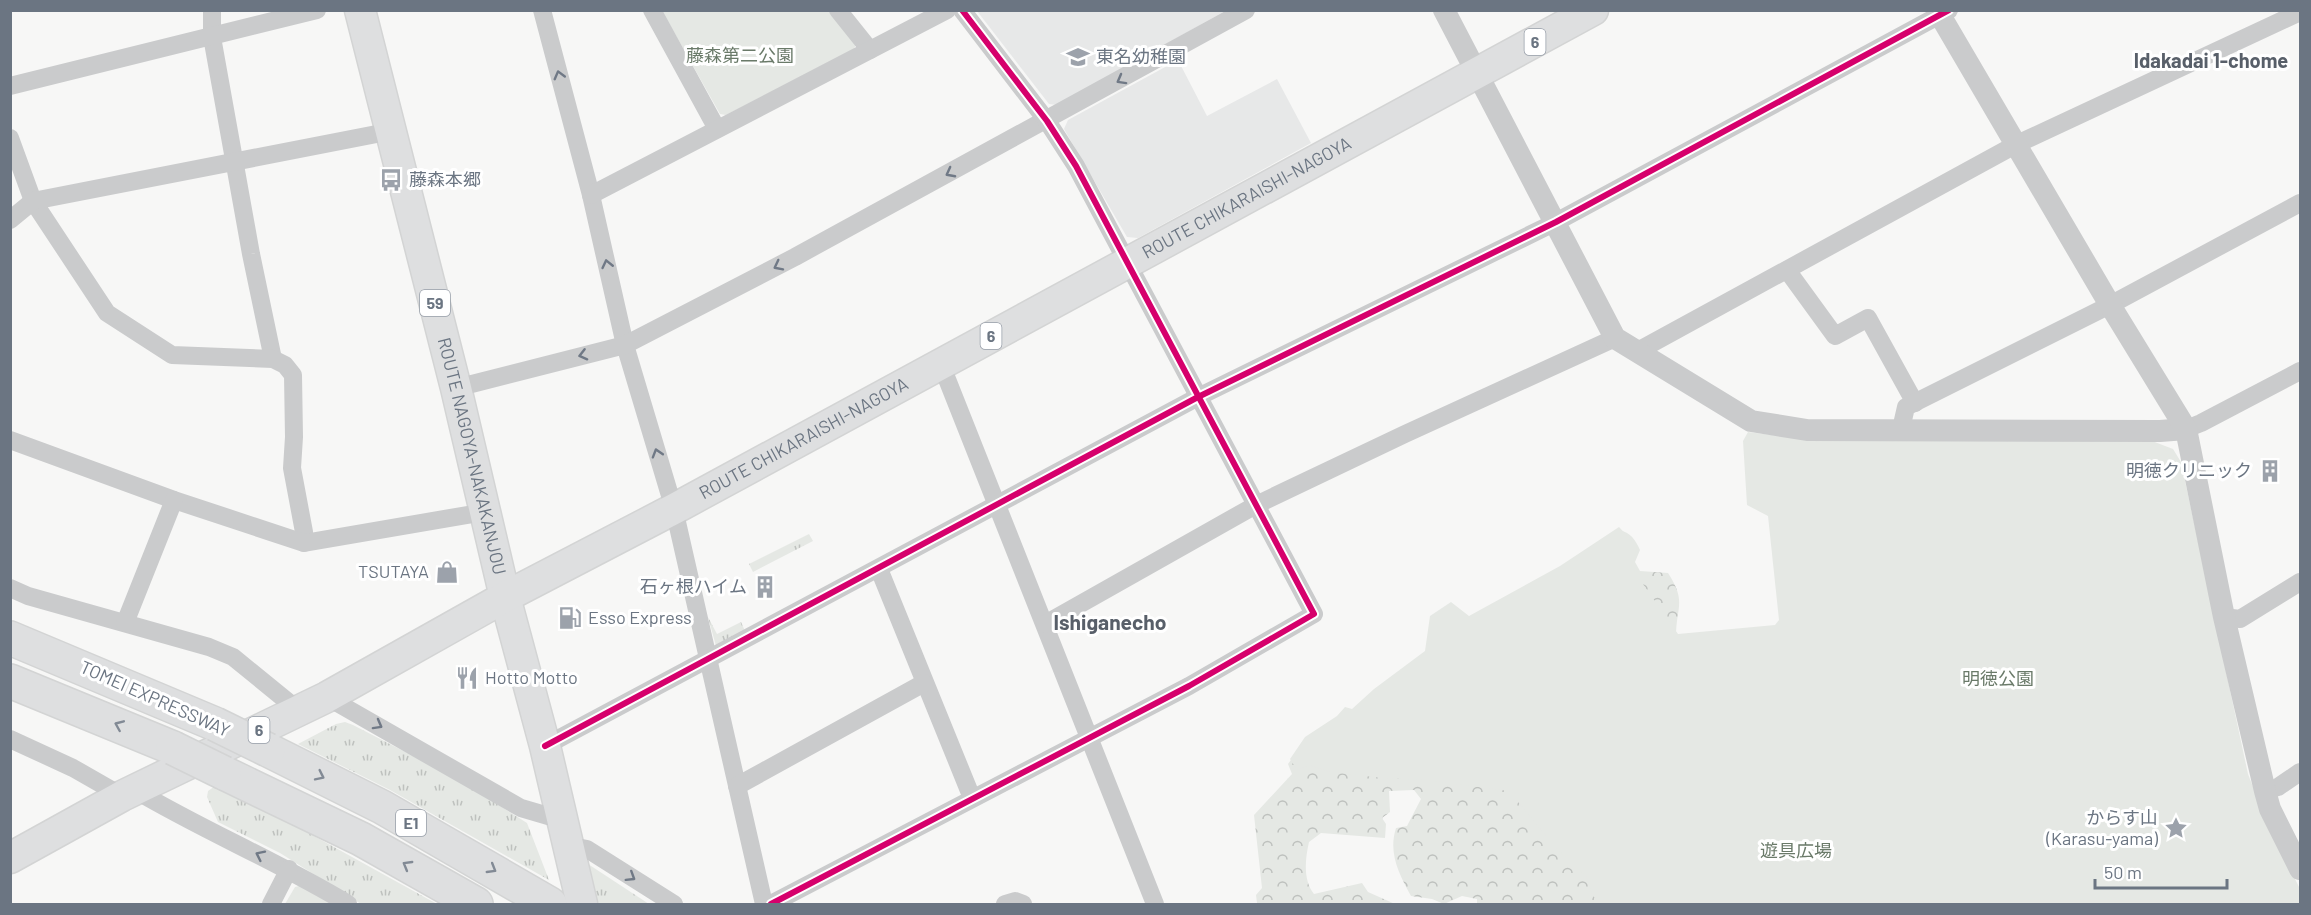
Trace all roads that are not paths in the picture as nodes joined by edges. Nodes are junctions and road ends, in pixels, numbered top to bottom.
1 (212, 10) edge
2 (318, 10) edge
3 (360, 10) edge
4 (542, 10) edge
5 (652, 10) edge
6 (838, 10) edge
7 (946, 10) edge
8 (962, 10) edge
9 (1246, 10) edge
10 (1444, 10) edge
11 (1593, 10) edge
12 (1942, 12) edge
13 (2301, 12) edge
14 (212, 37) junction
15 (870, 50) junction
16 (1477, 74) junction
17 (10, 86) edge
18 (1047, 121) junction
19 (717, 129) junction
20 (392, 131) junction
21 (10, 138) edge
22 (2015, 145) junction
23 (235, 163) junction
24 (591, 195) junction
25 (33, 201) junction
26 (2301, 203) edge
27 (10, 220) edge
28 (1556, 222) junction
29 (1128, 262) junction
30 (1787, 270) junction
31 (2110, 305) junction
32 (1615, 339) junction
33 (625, 345) junction
34 (1636, 352) junction
35 (273, 359) junction
36 (941, 364) junction
37 (2301, 371) edge
38 (456, 388) junction
39 (1198, 396) junction
40 (1915, 403) junction
41 (1901, 429) junction
42 (2186, 429) junction
43 (10, 440) edge
44 (174, 500) junction
45 (998, 504) junction
46 (1256, 505) junction
47 (674, 509) junction
48 (485, 512) junction
49 (304, 543) junction
50 (879, 569) junction
51 (2301, 582) edge
52 (10, 588) edge
53 (506, 597) junction
54 (2224, 617) junction
55 (125, 623) junction
56 (1045, 624) junction
57 (10, 638) edge
58 (707, 659) junction
59 (10, 681) edge
60 (924, 683) junction
61 (327, 697) junction
62 (298, 710) junction
63 (1090, 738) junction
64 (10, 739) edge
65 (545, 746) junction
66 (2301, 772) edge
67 (737, 786) junction
68 (2265, 791) junction
69 (128, 793) junction
70 (972, 798) junction
71 (565, 832) junction
72 (10, 858) edge
73 (2301, 868) edge
74 (289, 869) junction
75 (271, 904) edge
76 (348, 904) edge
77 (476, 904) edge
78 (550, 904) edge
79 (582, 904) edge
80 (674, 904) edge
81 (764, 904) edge
82 (771, 904) edge
83 (1005, 904) edge
84 (1023, 904) edge
85 (1155, 904) edge

1 - 14 street
2 - 14 street
3 - 20 main road, ROUTE NAGOYA-NAKAKANJOU / 59
24 -> 4 street
5 - 19 street
6 - 15 street
7 - 15 street
8 - 18 street
9 -> 18 street
10 - 16 street
11 - 16 main road, ROUTE CHIKARAISHI-NAGOYA / 6
12 - 22 street
12 - 28 street
13 - 22 street
14 - 17 street
14 - 23 street
15 - 19 street
16 - 28 street
16 - 29 main road, ROUTE CHIKARAISHI-NAGOYA / 6
18 - 29 street
18 -> 33 street
19 - 24 street
20 - 23 street
20 - 38 main road, ROUTE NAGOYA-NAKAKANJOU / 59
21 - 25 street
22 - 30 street
22 - 31 street
23 - 25 street
23 - 35 street
33 -> 24 street
25 - 27 street
25 - 35 street
26 - 31 street
28 - 32 street
28 - 39 street
29 - 36 main road, ROUTE CHIKARAISHI-NAGOYA / 6
29 - 39 street
30 - 34 street
30 - 40 street
31 - 40 street
31 - 42 street
32 - 34 street
32 - 46 street
33 -> 38 street
47 -> 33 street
34 - 41 street
35 - 49 street
36 - 45 street
36 - 47 main road, ROUTE CHIKARAISHI-NAGOYA / 6
37 - 42 street
38 - 48 main road, ROUTE NAGOYA-NAKAKANJOU / 59
39 - 45 street
39 - 46 street
40 - 41 street
41 - 42 street
42 - 54 street
43 - 44 street
44 - 49 street
44 - 55 street
45 - 50 street
45 - 56 street
46 - 56 street
46 - 63 street
47 - 53 main road, ROUTE CHIKARAISHI-NAGOYA / 6
47 - 58 street
48 - 49 street
48 - 53 main road, ROUTE NAGOYA-NAKAKANJOU / 59
50 - 58 street
50 - 60 street
51 - 54 street
52 - 55 street
53 - 61 main road, ROUTE CHIKARAISHI-NAGOYA / 6
53 - 65 main road, ROUTE NAGOYA-NAKAKANJOU / 59
54 - 68 street
55 - 62 street
56 - 63 street
57 -> 78 highway, TOMEI EXPRESSWAY / E1, bridge
58 - 65 street
58 - 67 street
77 -> 59 highway, TOMEI EXPRESSWAY / E1, bridge
60 - 67 street
60 - 70 street
61 - 62 main road, ROUTE CHIKARAISHI-NAGOYA / 6
61 -> 71 street
62 - 69 main road, ROUTE CHIKARAISHI-NAGOYA / 6
63 - 70 street
63 - 85 street
64 - 69 street
65 - 71 main road, ROUTE NAGOYA-NAKAKANJOU / 59
66 - 68 street
67 - 81 street
68 - 73 street
69 - 72 main road, ROUTE CHIKARAISHI-NAGOYA / 6
74 -> 69 street
70 - 82 street
71 - 79 main road, ROUTE NAGOYA-NAKAKANJOU / 59
71 -> 80 street
74 - 75 street
74 - 76 street
83 - 84 street

